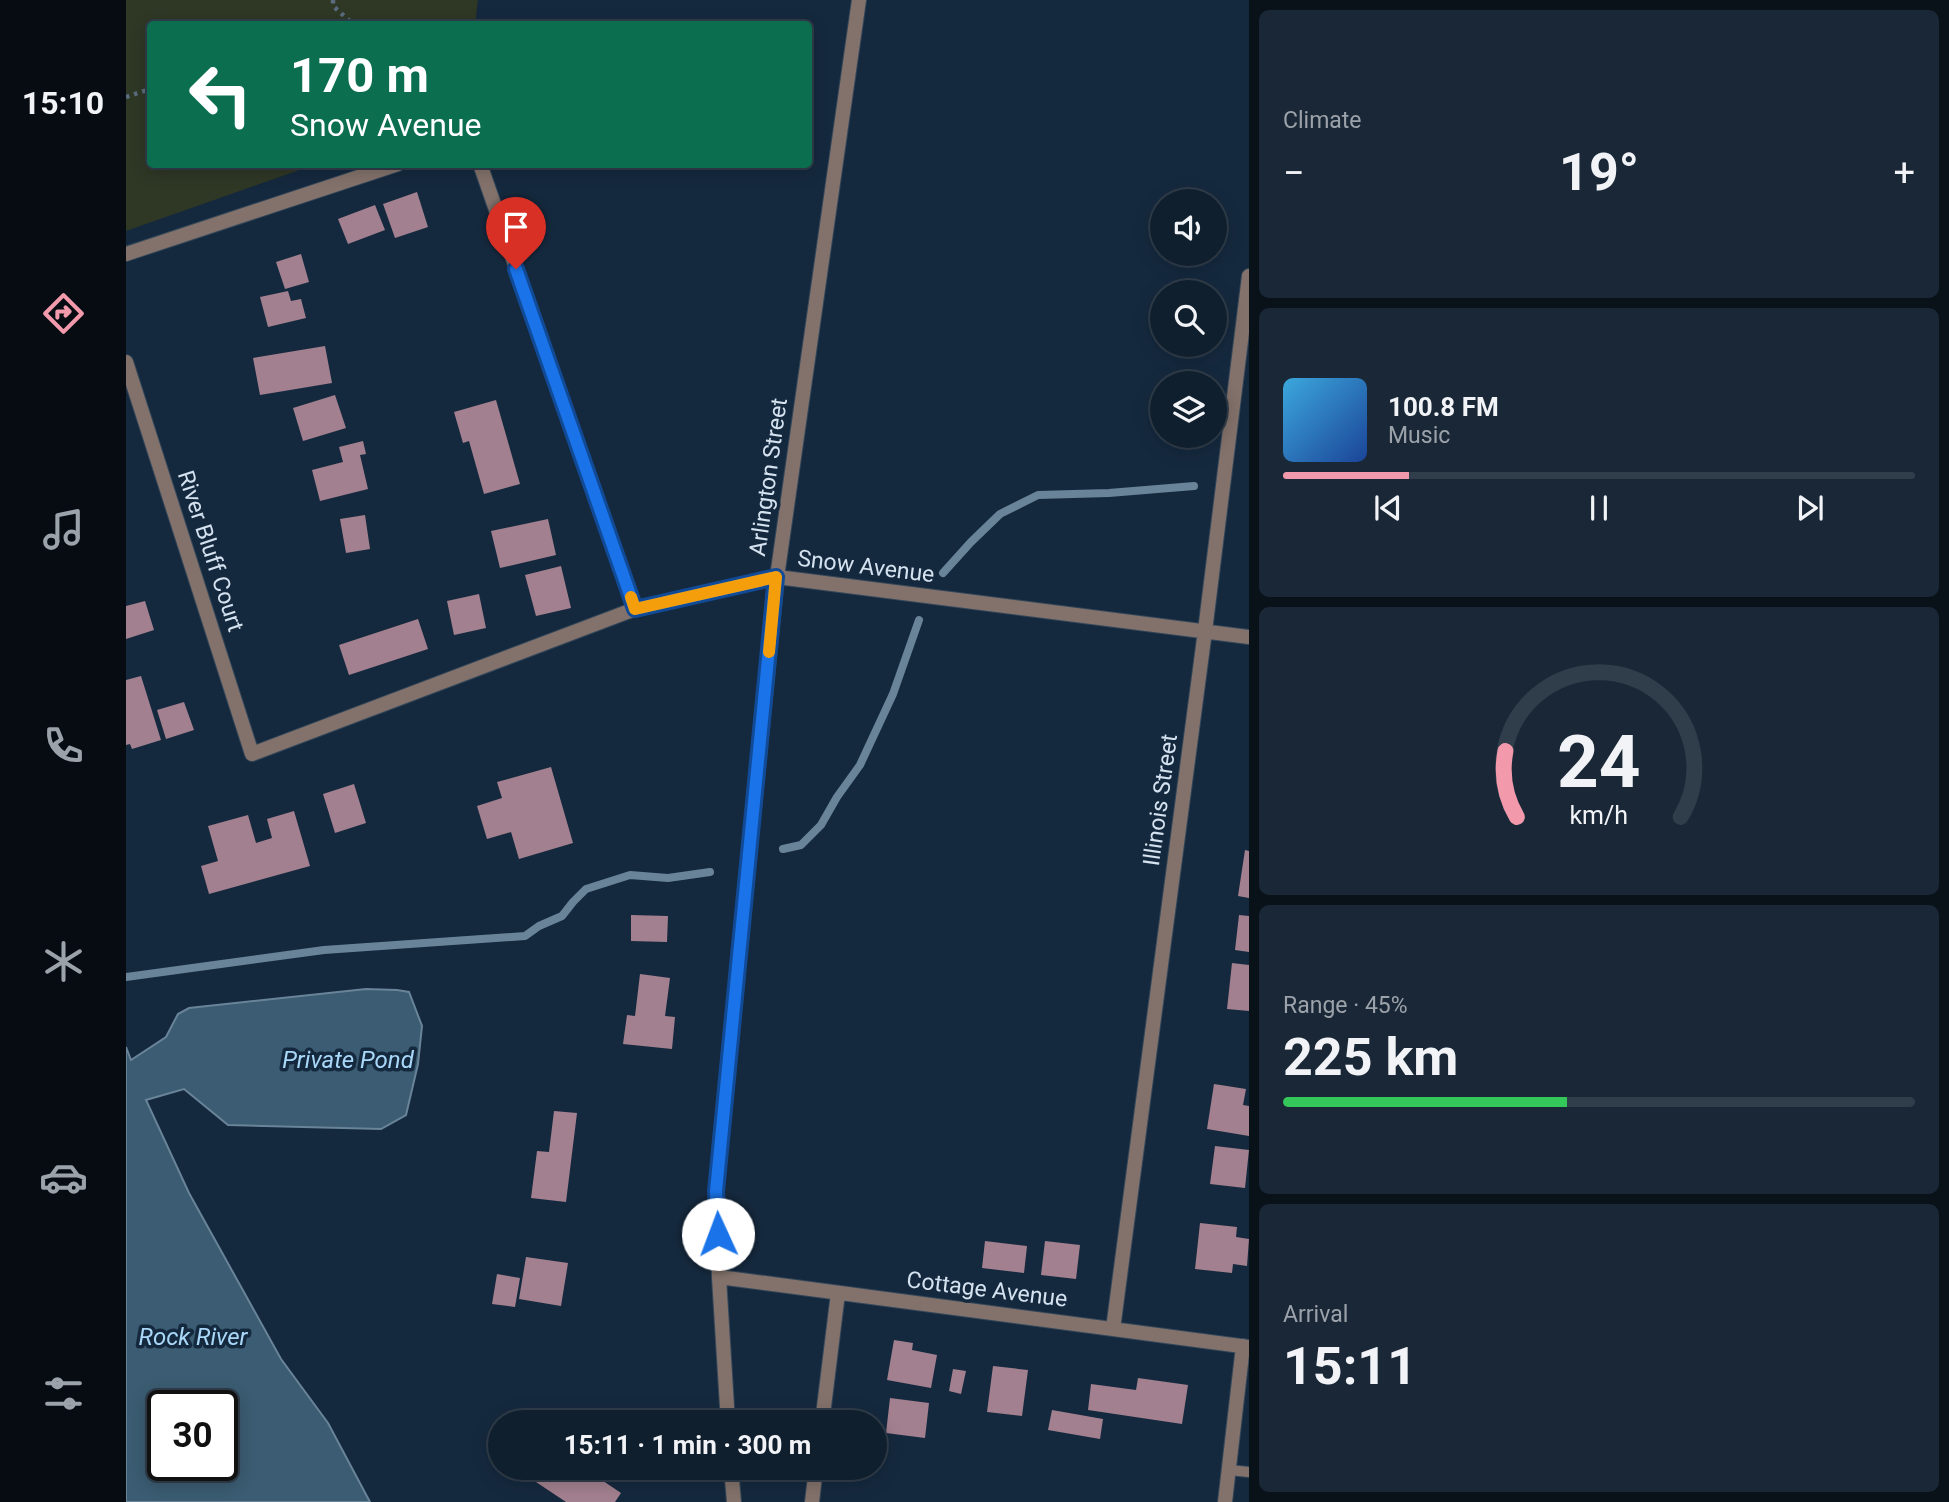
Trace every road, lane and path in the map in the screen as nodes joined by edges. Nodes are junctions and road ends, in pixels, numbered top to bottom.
1 (333, 0) edge
2 (859, 0) edge
3 (350, 21) edge
4 (147, 90) edge
5 (126, 97) edge
6 (386, 168) edge
7 (481, 168) edge
8 (126, 254) edge
9 (1249, 276) edge
10 (126, 362) edge
11 (776, 577) junction
12 (635, 609) junction
13 (1205, 631) junction
14 (1249, 637) edge
15 (252, 754) joint
16 (719, 1277) junction
17 (838, 1293) junction
18 (1113, 1329) junction
19 (1246, 1346) edge
20 (728, 1410) edge
21 (824, 1410) edge
22 (1229, 1469) junction
23 (1249, 1472) edge
24 (733, 1480) edge
25 (815, 1480) edge
26 (734, 1502) edge
27 (812, 1502) edge
28 (1225, 1502) edge

1 - 3 path
2 - 11 street, Arlington Street
4 - 5 path
6 - 8 street
7 - 12 street
9 - 13 street, Illinois Street
10 - 15 street, River Bluff Court
11 - 12 street, Snow Avenue
11 - 13 street, Snow Avenue
11 - 16 street, Arlington Street
12 - 15 street, Snow Avenue
13 - 14 street, Snow Avenue
13 - 18 street, Illinois Street
16 - 17 street, Cottage Avenue
16 - 20 street, Arlington Street
17 - 18 street, Cottage Avenue
17 - 21 street
18 - 19 street, Cottage Avenue
19 - 22 street
22 - 23 lane
22 - 28 street
24 - 26 street
25 - 27 street

